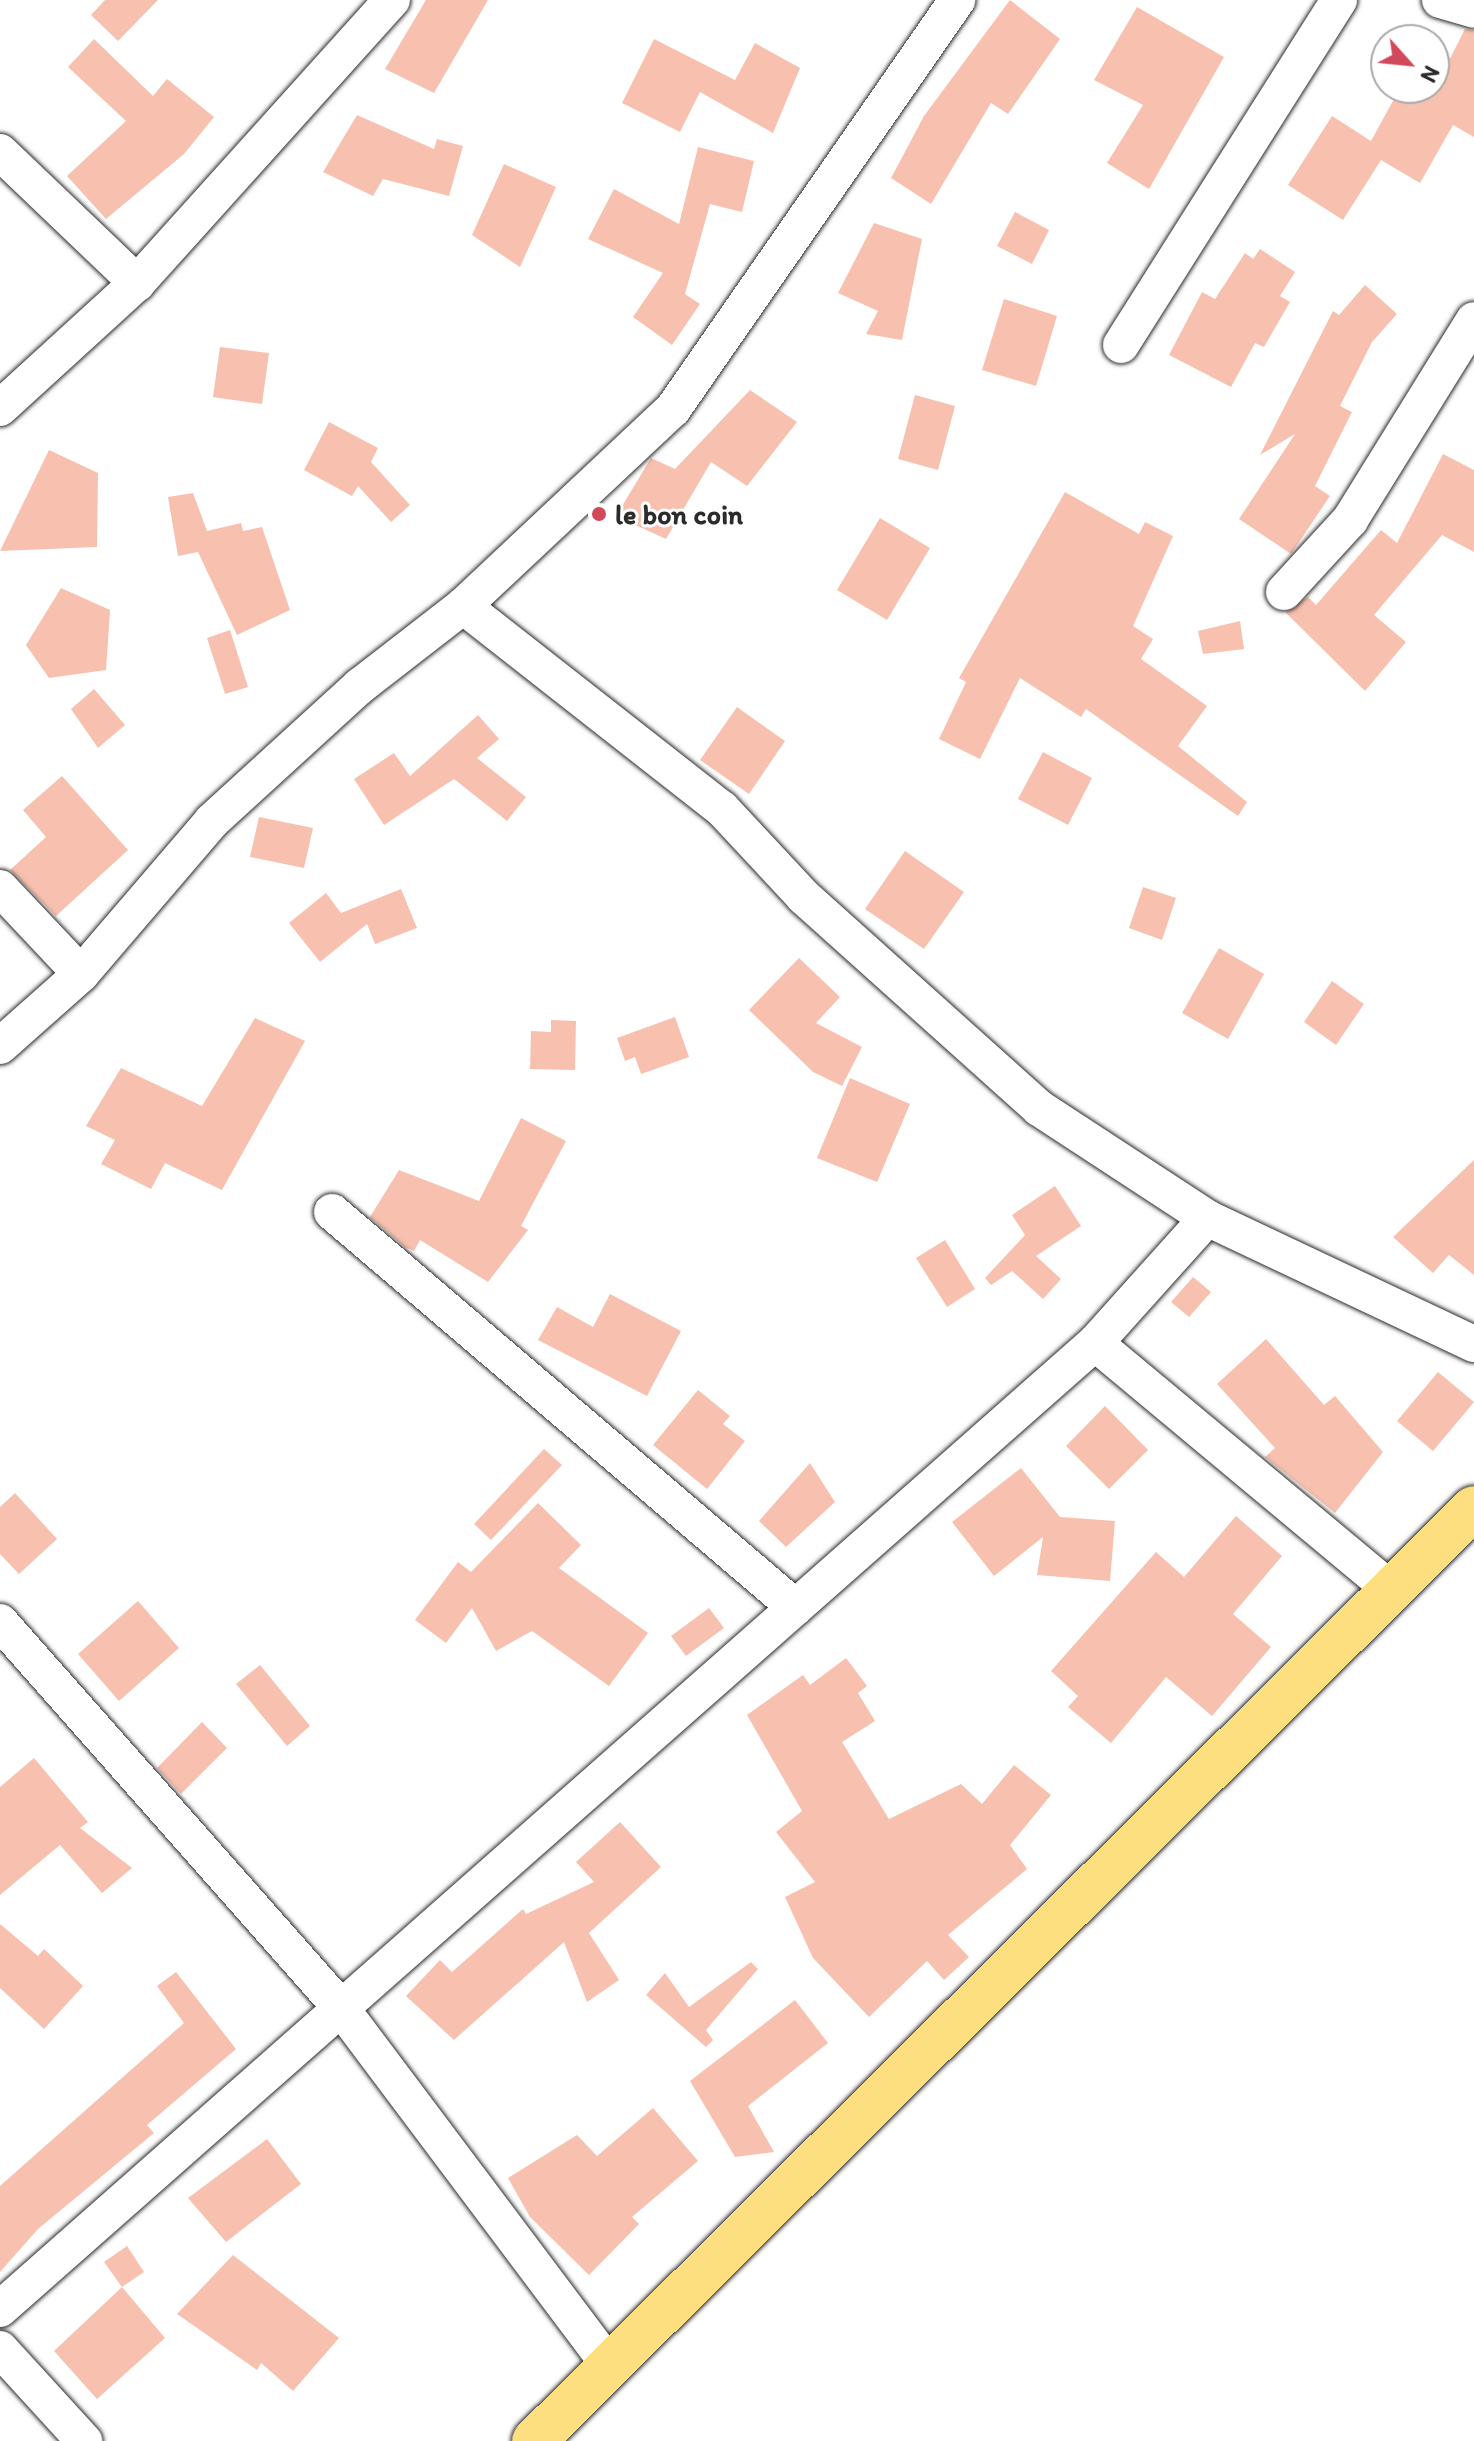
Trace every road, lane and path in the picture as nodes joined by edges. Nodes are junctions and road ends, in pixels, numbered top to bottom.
1 (392, 0) edge
2 (957, 0) edge
3 (1339, 0) edge
4 (1440, 0) edge
5 (1474, 10) edge
6 (0, 152) edge
7 (137, 283) junction
8 (1474, 320) edge
9 (1121, 345) dead end
10 (0, 408) edge
11 (1284, 592) dead end
12 (463, 606) junction
13 (0, 888) edge
14 (81, 974) junction
15 (0, 1046) edge
16 (332, 1212) dead end
17 (1207, 1218) junction
18 (1095, 1343) junction
19 (1474, 1344) edge
20 (1474, 1508) edge
21 (1393, 1591) junction
22 (795, 1607) junction
23 (6, 1641) edge
24 (341, 2008) junction
25 (0, 2309) edge
26 (0, 2349) edge
27 (612, 2369) junction
28 (84, 2441) edge
29 (534, 2441) edge

1 - 7 street
2 - 12 street
3 - 9 street
4 - 5 street
6 - 7 street
7 - 10 street
8 - 11 street
12 - 14 street
12 - 17 street
13 - 14 street
14 - 15 street
16 - 22 street
17 - 18 street
17 - 19 street
18 - 21 street
18 - 22 street
20 - 21 highway
21 - 27 highway
22 - 24 street
23 - 24 street
24 - 25 street
24 - 27 street
26 - 28 street
27 - 29 highway

